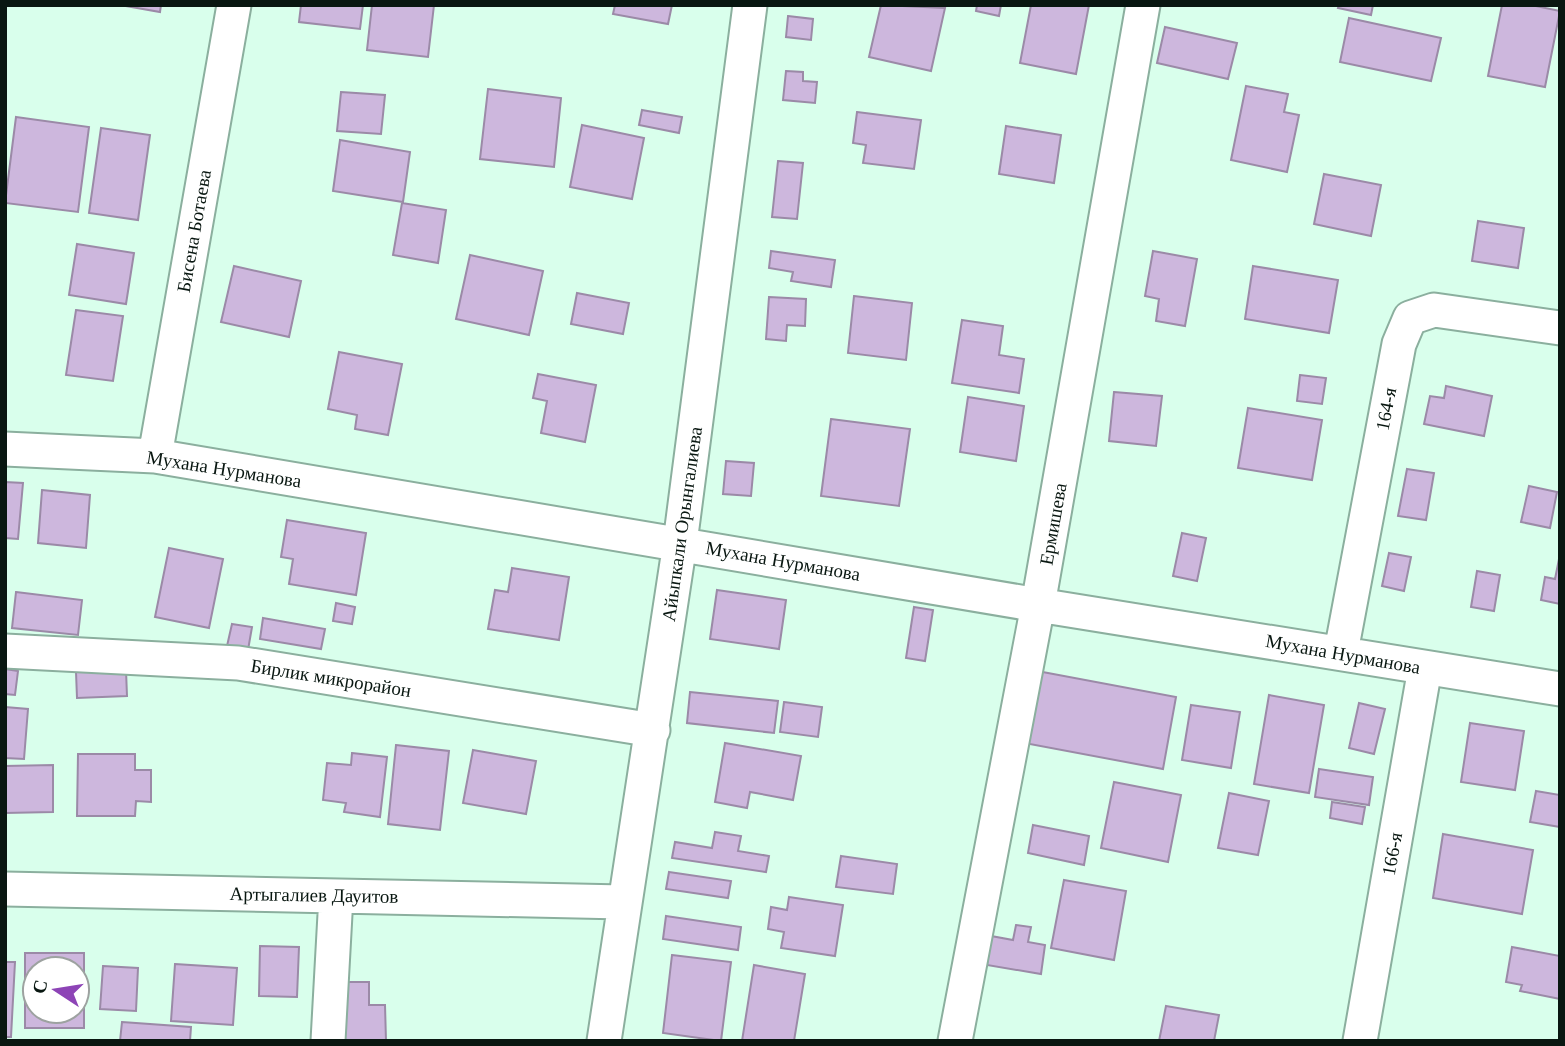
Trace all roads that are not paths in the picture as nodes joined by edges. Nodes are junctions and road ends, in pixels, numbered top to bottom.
1 (234, 5) edge
2 (750, 5) edge
3 (1143, 5) edge
4 (1560, 328) edge
5 (5, 449) edge
6 (155, 456) junction
7 (680, 543) junction
8 (1038, 605) junction
9 (5, 652) edge
10 (1340, 652) junction
11 (1425, 668) junction
12 (1560, 689) edge
13 (653, 730) junction
14 (5, 889) edge
15 (336, 896) junction
16 (623, 902) junction
17 (328, 1041) edge
18 (604, 1041) edge
19 (955, 1041) edge
20 (1360, 1041) edge

1 - 6 street, Бисена Ботаева
2 - 7 street, Айыпкали Орынгалиева
3 - 8 street, Ермишева
4 - 10 street, 164-я
5 - 6 street, Мухана Нурманова
6 - 7 street, Мухана Нурманова
7 - 8 street, Мухана Нурманова
7 - 13 street, Айыпкали Орынгалиева
8 - 10 street, Мухана Нурманова
8 - 19 street, Ермишева
9 - 13 street, Бирлик микрорайон
10 - 11 street, Мухана Нурманова
11 - 12 street, Мухана Нурманова
11 - 20 street, 166-я
13 - 16 street, Айыпкали Орынгалиева
14 - 15 street, Артыгалиев Дауитов
15 - 16 street, Артыгалиев Дауитов
15 - 17 street
16 - 18 street, Айыпкали Орынгалиева

